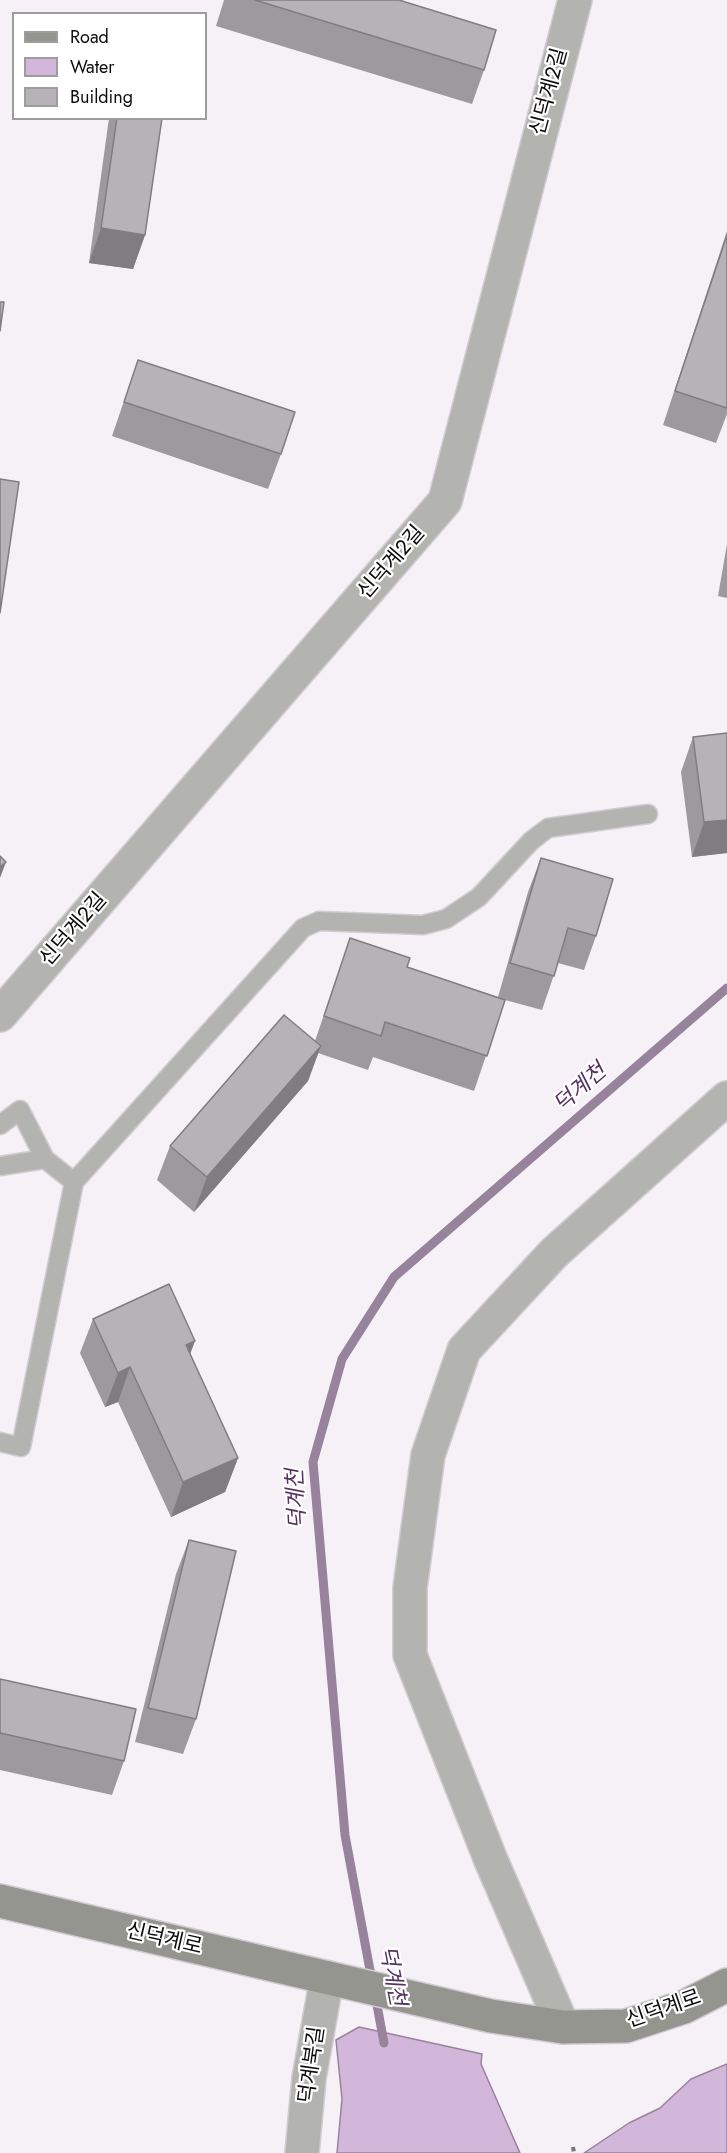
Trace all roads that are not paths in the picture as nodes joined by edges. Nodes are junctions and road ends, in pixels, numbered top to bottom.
1 (574, 0) edge
2 (648, 814) dead end
3 (0, 1015) edge
4 (727, 1098) edge
5 (0, 1125) edge
6 (45, 1159) junction
7 (0, 1166) edge
8 (74, 1182) junction
9 (0, 1442) edge
10 (0, 1901) edge
11 (327, 1978) junction
12 (727, 1985) edge
13 (563, 2027) junction
14 (302, 2153) edge

1 - 3 street, 신덕계2길
2 - 8 lane
4 - 13 street
5 - 6 lane
6 - 7 lane
6 - 8 lane
8 - 9 lane
10 - 11 street, 신덕계로
11 - 13 street, 신덕계로
11 - 14 street, 덕계북길
12 - 13 street, 신덕계로

